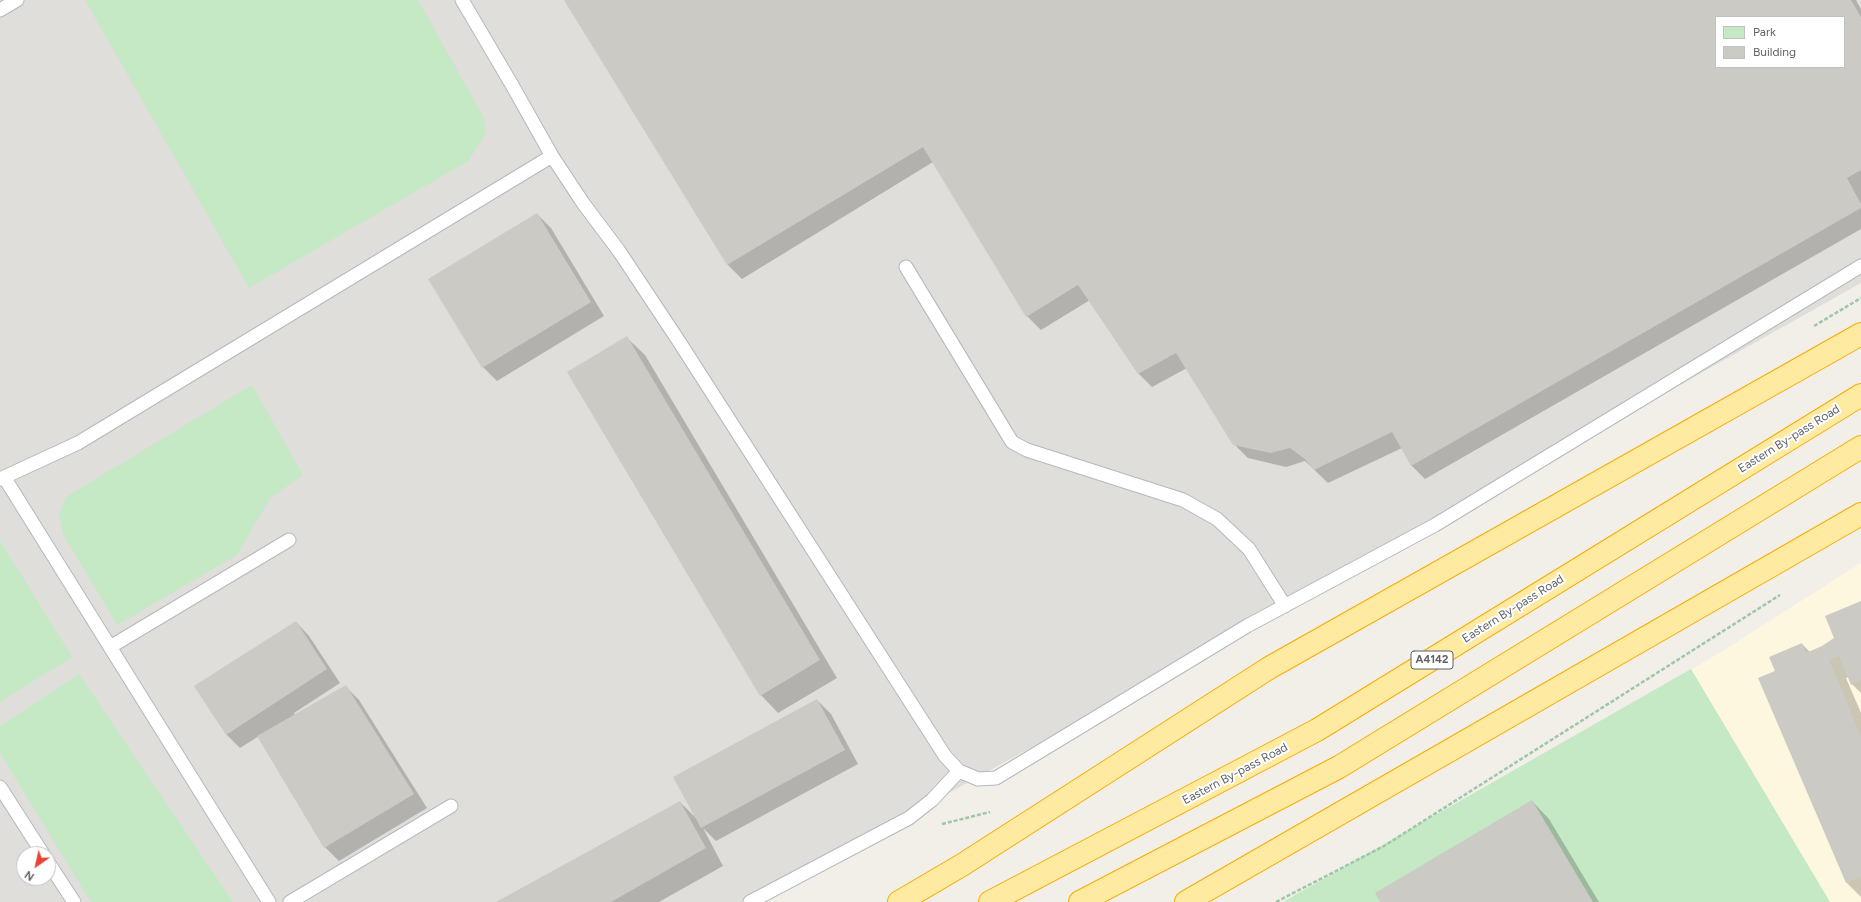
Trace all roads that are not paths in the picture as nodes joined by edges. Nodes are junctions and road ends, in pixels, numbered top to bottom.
1 (17, 0) edge
2 (462, 0) edge
3 (0, 10) edge
4 (552, 156) junction
5 (1861, 266) edge
6 (906, 267) dead end
7 (1861, 334) edge
8 (1861, 395) edge
9 (1861, 447) edge
10 (2, 478) edge
11 (1861, 514) edge
12 (289, 540) dead end
13 (1285, 606) junction
14 (110, 648) junction
15 (959, 771) junction
16 (0, 787) edge
17 (451, 806) dead end
18 (38, 846) edge
19 (56, 874) edge
20 (74, 902) edge
21 (269, 902) edge
22 (290, 902) edge
23 (750, 902) edge
24 (898, 902) edge
25 (990, 902) edge
26 (1080, 902) edge
27 (1186, 902) edge

1 - 3 lane
2 - 4 lane
4 - 10 lane
4 - 15 lane
5 - 13 lane
6 - 13 lane
7 - 24 highway
8 - 25 highway, Eastern By-pass Road / A4142
9 - 26 highway
10 - 14 lane
11 - 27 highway
12 - 14 lane
13 - 15 lane
14 - 21 lane
15 - 23 lane
16 - 18 lane
17 - 22 lane
19 - 20 lane

